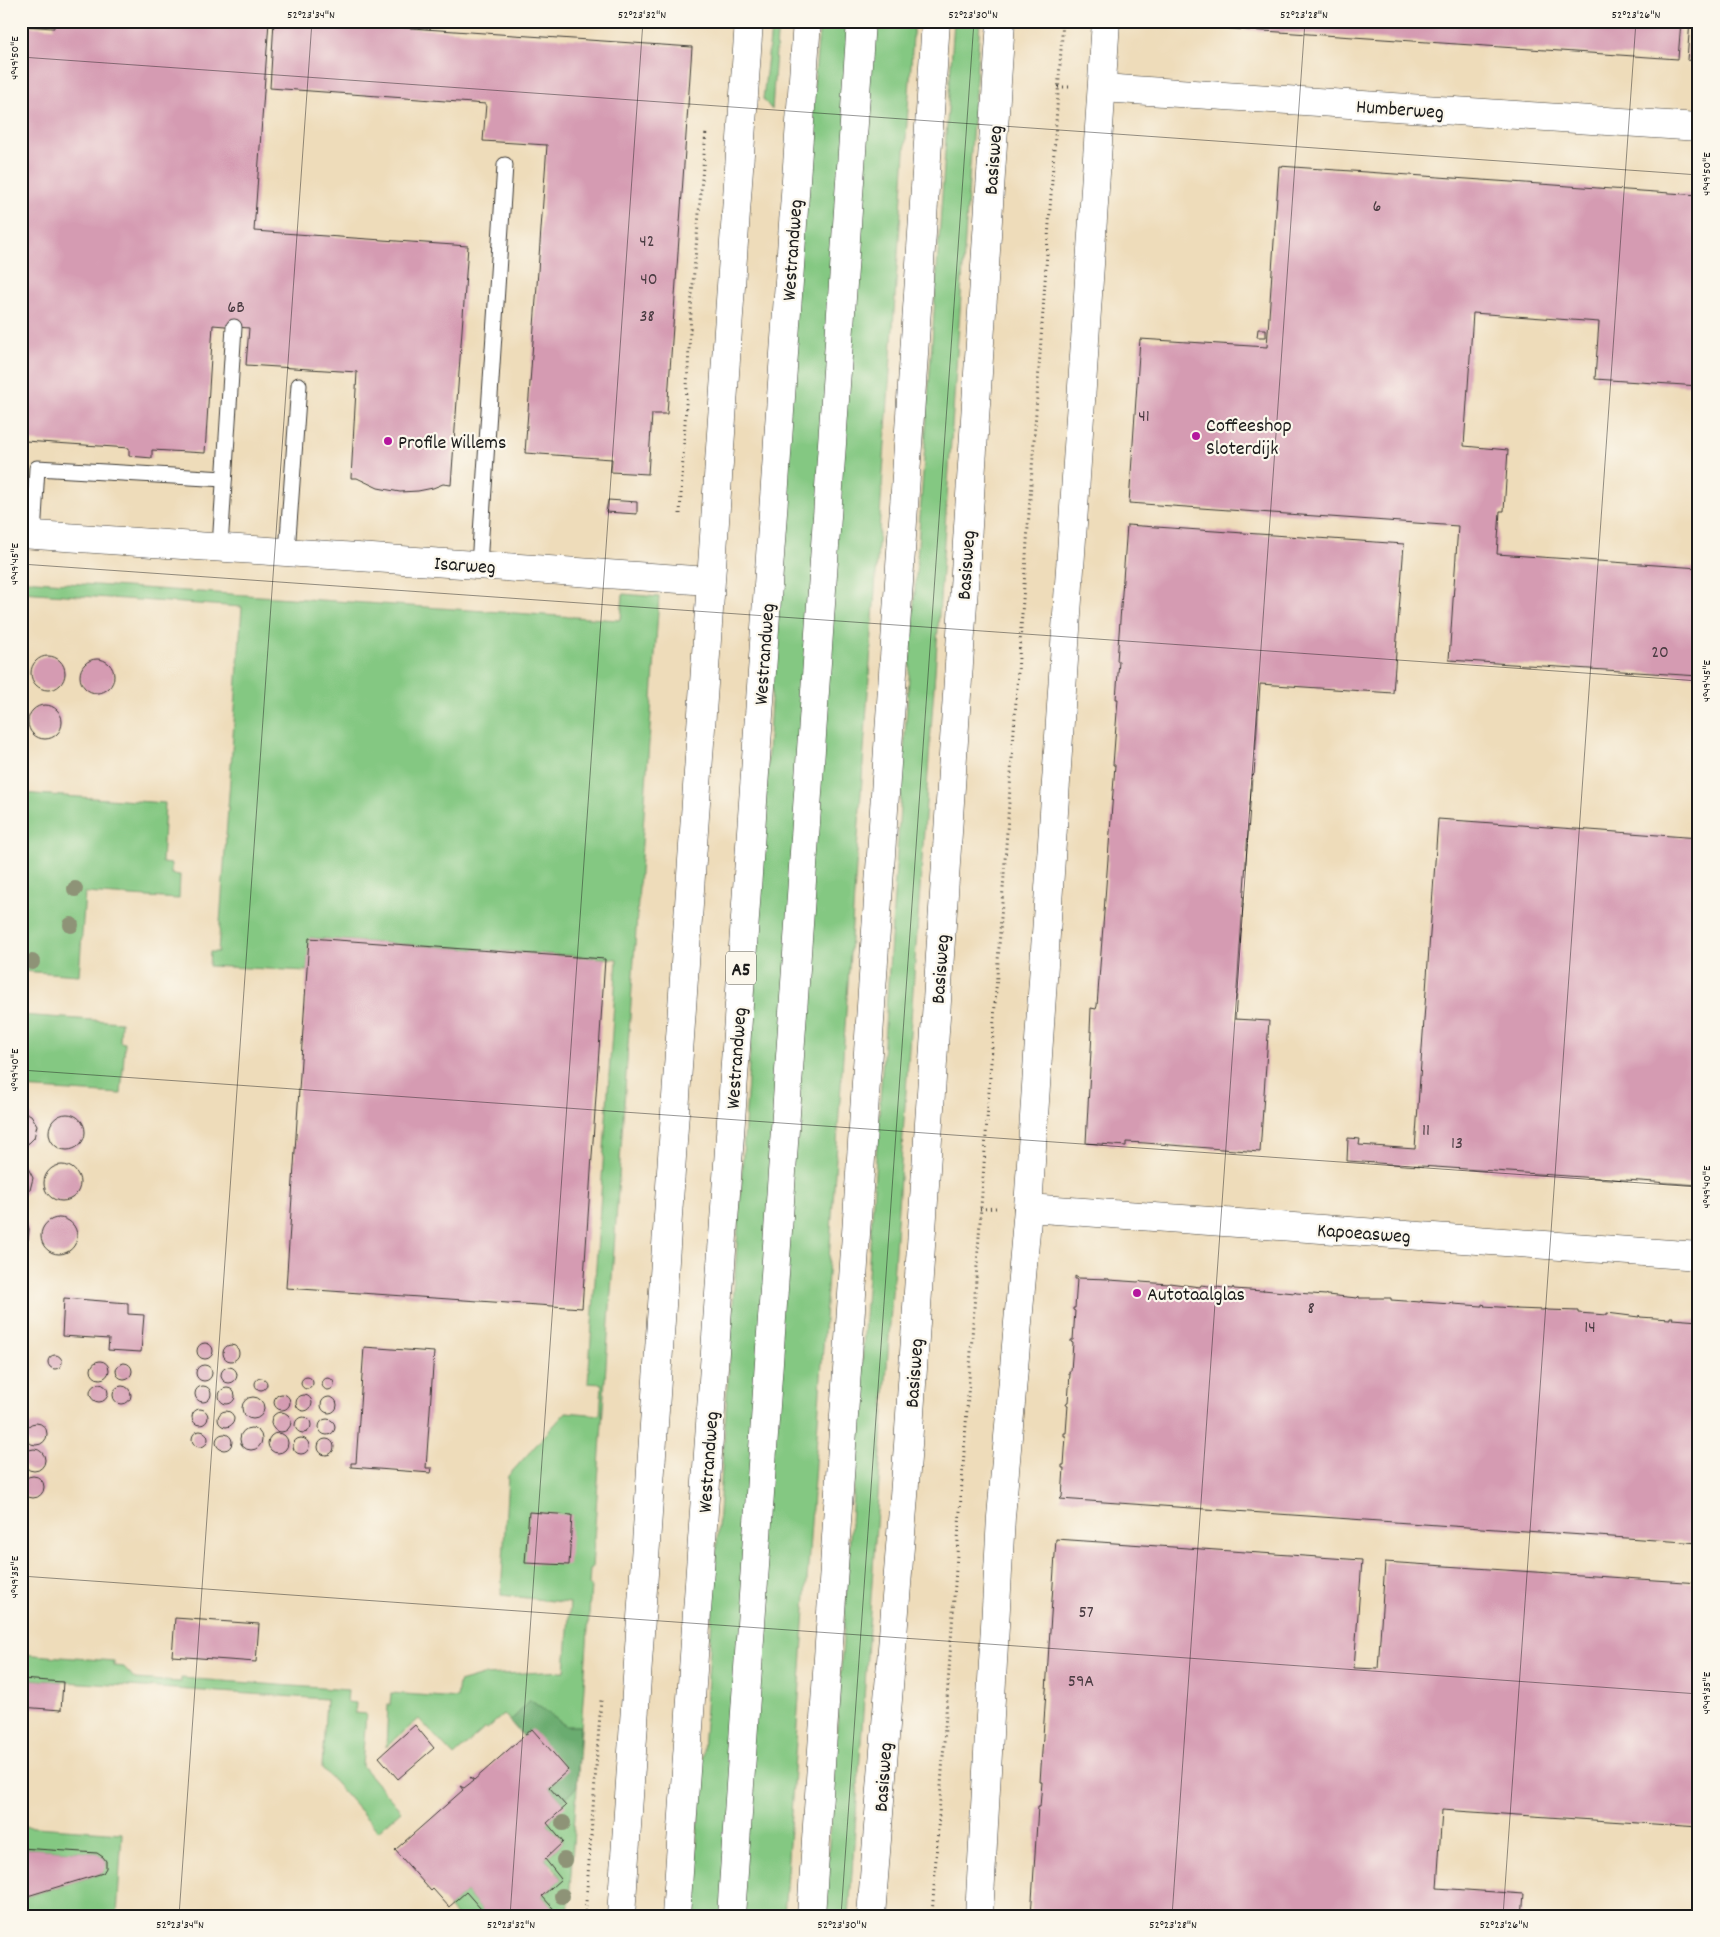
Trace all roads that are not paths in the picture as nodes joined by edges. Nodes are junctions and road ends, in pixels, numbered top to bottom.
1 (749, 21) edge
2 (807, 21) edge
3 (861, 21) edge
4 (936, 21) edge
5 (1001, 21) edge
6 (1106, 21) edge
7 (1102, 88) junction
8 (1699, 127) edge
9 (505, 165) dead end
10 (234, 327) dead end
11 (299, 385) dead end
12 (224, 479) junction
13 (27, 535) edge
14 (220, 547) junction
15 (287, 552) junction
16 (478, 565) junction
17 (709, 581) junction
18 (1028, 1208) junction
19 (1699, 1256) edge
20 (621, 1916) edge
21 (676, 1916) edge
22 (731, 1916) edge
23 (811, 1916) edge
24 (871, 1916) edge
25 (979, 1916) edge

1 - 17 main road
2 - 21 main road, Westrandweg / A5
3 - 22 main road
4 - 23 main road
5 - 24 main road, Basisweg
6 - 7 main road
7 - 8 main road, Humberweg
7 - 18 main road
9 - 16 lane
10 - 12 lane
11 - 15 lane
12 - 13 lane, Isarweg
12 - 14 lane
13 - 14 main road, Isarweg
14 - 15 main road, Isarweg
15 - 16 main road, Isarweg
16 - 17 main road, Isarweg
17 - 20 main road
18 - 19 main road, Kapoeasweg
18 - 25 main road

